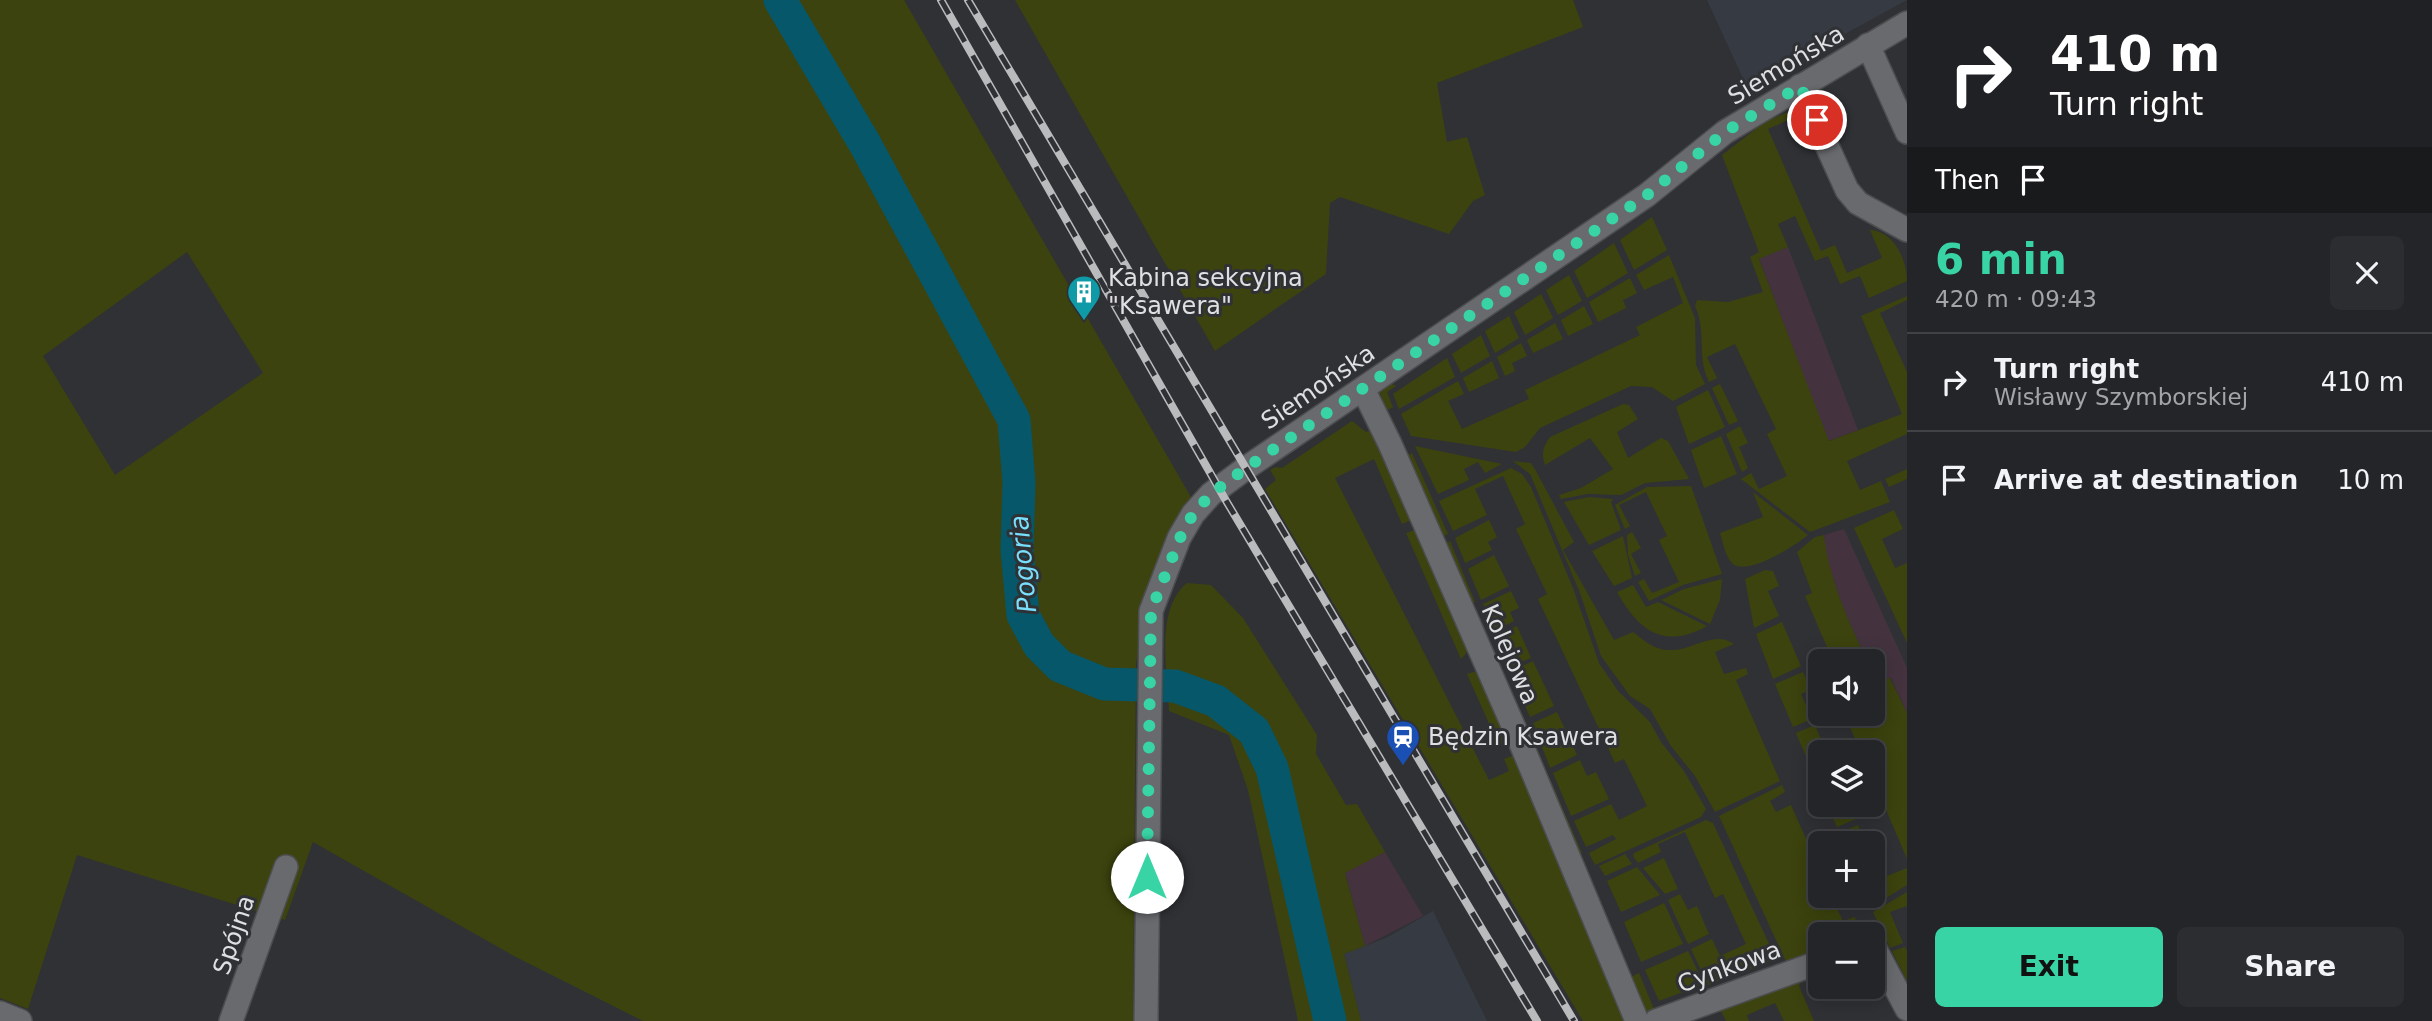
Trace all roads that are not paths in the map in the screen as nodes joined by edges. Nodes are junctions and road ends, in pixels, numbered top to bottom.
1 (1907, 23) edge
2 (1868, 46) junction
3 (1800, 86) junction
4 (1907, 132) edge
5 (1907, 230) edge
6 (1363, 389) junction
7 (286, 867) dead end
8 (1808, 966) edge
9 (1885, 968) edge
10 (1907, 1009) edge
11 (0, 1013) edge
12 (20, 1021) edge
13 (231, 1021) edge
14 (1146, 1021) edge
15 (1637, 1021) edge
16 (1656, 1021) edge

1 - 2 street, Siemońska
2 - 3 street, Siemońska
2 - 4 street
3 - 5 street
3 - 6 street, Siemońska
6 - 14 street, Siemońska
6 - 15 street, Kolejowa
7 - 13 street, Spójna
8 - 16 street, Cynkowa
9 - 10 street
11 - 12 street

